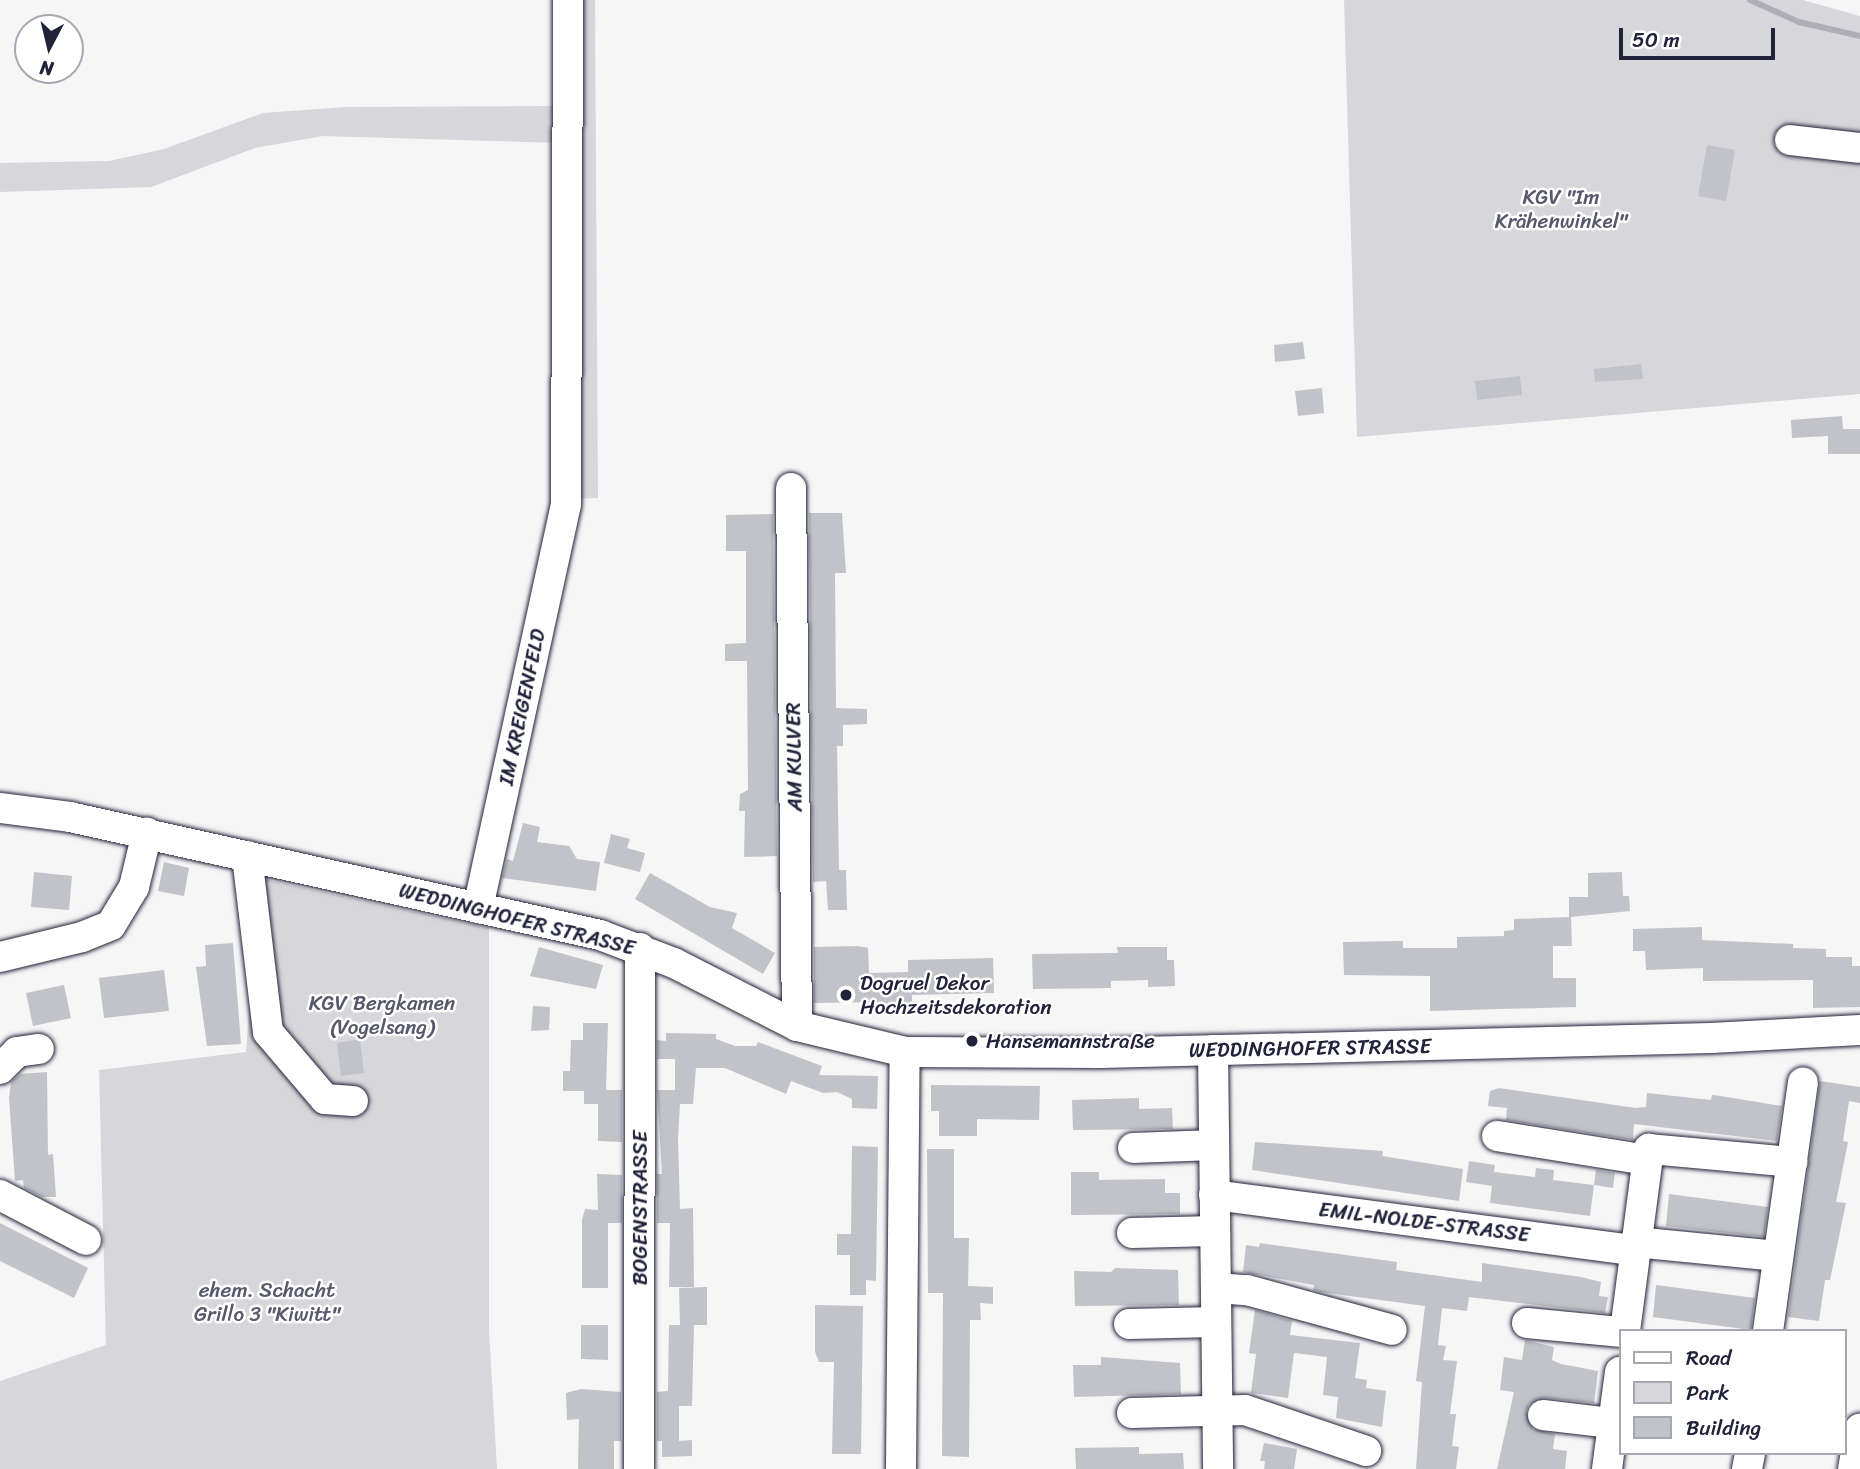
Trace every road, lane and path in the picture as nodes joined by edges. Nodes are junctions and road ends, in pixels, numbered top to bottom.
1 (568, 0) edge
2 (1790, 140) dead end
3 (1860, 148) edge
4 (791, 488) dead end
5 (0, 808) edge
6 (147, 834) junction
7 (247, 856) junction
8 (478, 908) junction
9 (640, 948) junction
10 (0, 957) edge
11 (797, 1026) junction
12 (1860, 1030) edge
13 (39, 1049) dead end
14 (1213, 1050) junction
15 (905, 1052) junction
16 (0, 1069) edge
17 (1803, 1082) dead end
18 (352, 1101) dead end
19 (1497, 1136) dead end
20 (1214, 1145) junction
21 (1133, 1148) dead end
22 (1647, 1160) junction
23 (1792, 1162) junction
24 (0, 1195) edge
25 (1214, 1195) junction
26 (1215, 1231) junction
27 (1132, 1233) dead end
28 (86, 1240) dead end
29 (1634, 1246) junction
30 (1777, 1256) junction
31 (1216, 1288) junction
32 (1216, 1322) junction
33 (1527, 1323) dead end
34 (1129, 1324) dead end
35 (1623, 1329) edge
36 (1768, 1329) edge
37 (1392, 1330) dead end
38 (1618, 1332) edge
39 (1217, 1412) junction
40 (1132, 1413) dead end
41 (1544, 1415) dead end
42 (1617, 1424) edge
43 (1366, 1451) dead end
44 (639, 1469) edge
45 (901, 1469) edge
46 (1218, 1469) edge
47 (1607, 1469) edge

1 - 8 street, IM KREIGENFELD
2 - 3 street
4 - 11 street, AM KULVER
5 - 6 street, WEDDINGHOFER STRASSE
6 - 7 street, WEDDINGHOFER STRASSE
6 - 10 street
7 - 8 street, WEDDINGHOFER STRASSE
7 - 18 street
8 - 9 street, WEDDINGHOFER STRASSE
9 - 11 street, WEDDINGHOFER STRASSE
9 - 44 street, BOGENSTRASSE
11 - 15 street, WEDDINGHOFER STRASSE
12 - 14 street, WEDDINGHOFER STRASSE
13 - 16 street
14 - 15 street, WEDDINGHOFER STRASSE
14 - 20 street
15 - 45 street
17 - 23 street
19 - 22 street
20 - 21 street
20 - 25 street
22 - 23 street
22 - 29 street
23 - 30 street
24 - 28 street
25 - 26 street
25 - 29 street, EMIL-NOLDE-STRASSE
26 - 27 street
26 - 31 street
29 - 30 street, EMIL-NOLDE-STRASSE
29 - 35 street
30 - 36 street
31 - 32 street
31 - 37 street
32 - 34 street
32 - 39 street
33 - 38 street
39 - 40 street
39 - 43 street
39 - 46 street
41 - 42 street
42 - 47 street

